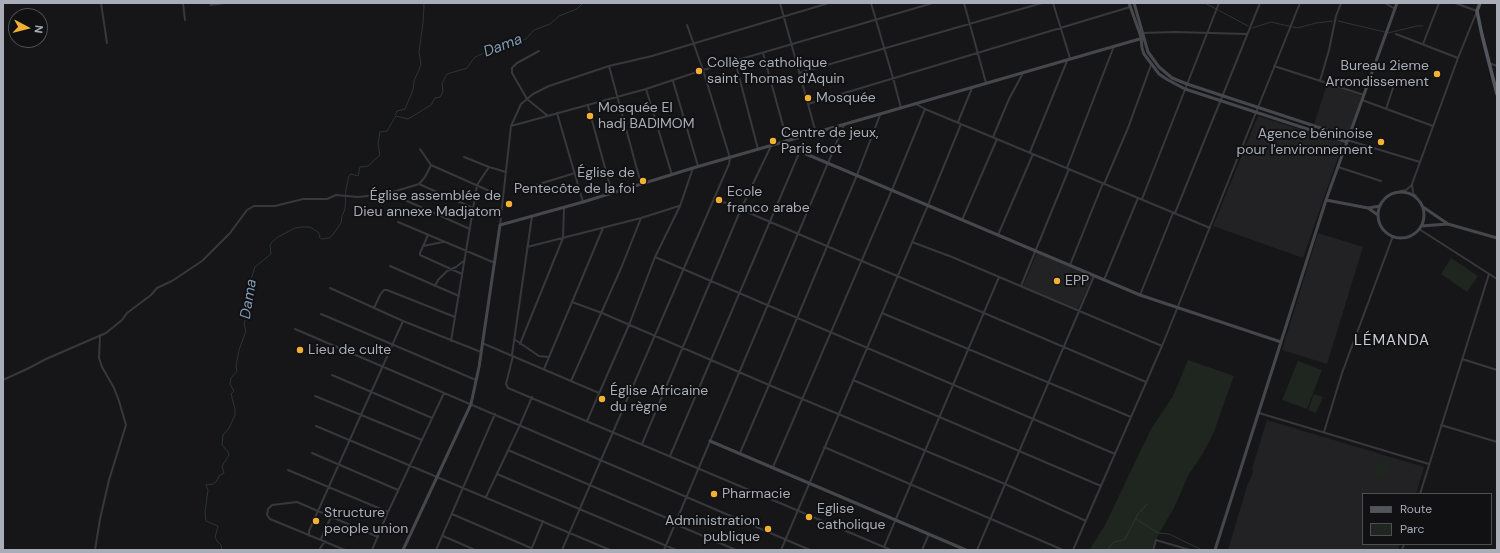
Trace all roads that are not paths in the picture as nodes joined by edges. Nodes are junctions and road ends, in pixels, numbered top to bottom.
1 (100, 3) edge
2 (183, 3) edge
3 (210, 3) edge
4 (224, 3) edge
5 (780, 3) edge
6 (829, 3) edge
7 (871, 3) edge
8 (933, 3) edge
9 (964, 3) edge
10 (1042, 3) edge
11 (1053, 3) edge
12 (1129, 3) edge
13 (1134, 3) edge
14 (1219, 3) edge
15 (1260, 3) edge
16 (1300, 3) edge
17 (1341, 3) edge
18 (1385, 3) edge
19 (1397, 3) edge
20 (1439, 3) edge
21 (1455, 3) edge
22 (1480, 3) edge
23 (1130, 7) junction
24 (1395, 9) junction
25 (1477, 11) junction
26 (783, 17) junction
27 (185, 20) dead end
28 (876, 20) junction
29 (970, 24) junction
30 (687, 25) dead end
31 (1061, 28) junction
32 (1207, 32) junction
33 (1142, 33) junction
34 (1247, 34) junction
35 (1396, 34) dead end
36 (1142, 38) junction
37 (694, 43) junction
38 (107, 44) dead end
39 (792, 44) junction
40 (1423, 44) junction
41 (1115, 45) junction
42 (884, 48) junction
43 (539, 51) dead end
44 (763, 53) junction
45 (978, 53) junction
46 (1458, 58) junction
47 (1069, 59) junction
48 (735, 61) junction
49 (1488, 63) junction
50 (1152, 65) junction
51 (609, 66) junction
52 (1274, 66) junction
53 (1497, 66) edge
54 (703, 70) junction
55 (1023, 72) junction
56 (799, 73) junction
57 (893, 78) junction
58 (673, 81) junction
59 (1320, 81) junction
60 (986, 83) junction
61 (1187, 84) junction
62 (973, 87) junction
63 (1393, 88) dead end
64 (1185, 89) junction
65 (646, 90) junction
66 (1497, 94) edge
67 (1364, 95) junction
68 (1223, 96) junction
69 (617, 97) junction
70 (526, 99) junction
71 (1221, 100) junction
72 (1362, 100) junction
73 (916, 103) junction
74 (808, 104) junction
75 (588, 106) junction
76 (1258, 107) junction
77 (901, 108) junction
78 (925, 109) junction
79 (1386, 109) junction
80 (1256, 112) junction
81 (557, 113) junction
82 (881, 114) junction
83 (548, 116) junction
84 (958, 122) junction
85 (961, 124) junction
86 (844, 125) junction
87 (511, 126) junction
88 (1433, 126) junction
89 (816, 133) junction
90 (993, 137) junction
91 (997, 139) junction
92 (1347, 140) junction
93 (787, 141) junction
94 (780, 143) junction
95 (771, 145) junction
96 (420, 149) dead end
97 (758, 149) junction
98 (800, 151) junction
99 (1030, 152) junction
100 (1033, 154) junction
101 (464, 157) dead end
102 (730, 158) junction
103 (1420, 162) junction
104 (828, 163) junction
105 (431, 165) junction
106 (1338, 166) junction
107 (489, 167) junction
108 (698, 167) junction
109 (693, 168) junction
110 (1068, 168) junction
111 (506, 172) junction
112 (575, 173) junction
113 (857, 175) junction
114 (672, 176) junction
115 (1381, 181) dead end
116 (1104, 183) junction
117 (419, 184) junction
118 (641, 184) junction
119 (1412, 184) junction
120 (477, 185) junction
121 (536, 185) dead end
122 (892, 190) junction
123 (1400, 191) junction
124 (389, 193) junction
125 (612, 193) junction
126 (1416, 196) junction
127 (503, 197) junction
128 (714, 198) junction
129 (1138, 198) junction
130 (1142, 200) junction
131 (1326, 200) junction
132 (583, 202) junction
133 (928, 205) junction
134 (680, 206) junction
135 (1380, 206) junction
136 (1423, 207) junction
137 (473, 208) junction
138 (564, 208) junction
139 (1368, 208) junction
140 (741, 209) junction
141 (1174, 213) junction
142 (532, 215) junction
143 (1378, 215) junction
144 (500, 216) junction
145 (641, 218) junction
146 (962, 220) junction
147 (398, 222) dead end
148 (770, 222) junction
149 (1448, 224) junction
150 (500, 225) junction
151 (603, 228) junction
152 (1210, 228) junction
153 (1420, 228) junction
154 (470, 229) junction
155 (798, 233) junction
156 (428, 235) junction
157 (998, 235) junction
158 (1393, 236) junction
159 (563, 238) junction
160 (1497, 238) edge
161 (444, 242) junction
162 (912, 242) junction
163 (827, 245) junction
164 (423, 246) junction
165 (527, 247) junction
166 (466, 251) junction
167 (1035, 251) junction
168 (656, 257) junction
169 (465, 260) junction
170 (861, 261) junction
171 (495, 263) junction
172 (390, 266) dead end
173 (1070, 266) junction
174 (450, 268) junction
175 (683, 269) junction
176 (462, 274) junction
177 (1489, 274) junction
178 (897, 276) junction
179 (1094, 276) junction
180 (999, 277) junction
181 (1497, 279) edge
182 (1104, 280) junction
183 (711, 281) junction
184 (435, 286) junction
185 (1021, 286) junction
186 (330, 288) dead end
187 (740, 293) junction
188 (1140, 295) junction
189 (459, 296) junction
190 (572, 302) junction
191 (768, 305) junction
192 (374, 308) junction
193 (1176, 308) junction
194 (1078, 312) junction
195 (602, 313) junction
196 (882, 313) junction
197 (322, 314) dead end
198 (984, 314) junction
199 (455, 317) junction
200 (797, 317) junction
201 (403, 321) junction
202 (629, 325) junction
203 (295, 329) dead end
204 (831, 332) junction
205 (654, 336) junction
206 (100, 337) junction
207 (514, 340) junction
208 (451, 341) junction
209 (1281, 342) junction
210 (482, 343) junction
211 (393, 344) junction
212 (520, 344) junction
213 (1162, 346) junction
214 (867, 347) junction
215 (1063, 347) junction
216 (682, 348) junction
217 (969, 349) junction
218 (481, 352) junction
219 (513, 356) junction
220 (549, 358) junction
221 (1462, 359) junction
222 (711, 360) junction
223 (383, 367) junction
224 (544, 369) junction
225 (1497, 370) edge
226 (739, 372) junction
227 (332, 375) dead end
228 (3, 380) edge
229 (476, 380) junction
230 (853, 380) junction
231 (571, 381) junction
232 (1048, 382) junction
233 (1146, 382) junction
234 (768, 385) junction
235 (954, 385) junction
236 (371, 392) junction
237 (444, 393) junction
238 (599, 393) junction
239 (315, 396) dead end
240 (532, 397) junction
241 (802, 399) junction
242 (470, 404) junction
243 (1258, 412) junction
244 (495, 414) junction
245 (838, 414) junction
246 (361, 415) junction
247 (1131, 417) junction
248 (432, 418) junction
249 (939, 418) junction
250 (1033, 419) junction
251 (588, 421) junction
252 (520, 425) junction
253 (1441, 425) junction
254 (316, 426) dead end
255 (613, 432) junction
256 (1324, 432) junction
257 (350, 440) junction
258 (422, 440) junction
259 (710, 440) junction
260 (1497, 442) edge
261 (642, 444) junction
262 (824, 448) junction
263 (508, 450) junction
264 (925, 451) junction
265 (1019, 451) junction
266 (312, 453) dead end
267 (740, 453) junction
268 (1115, 454) junction
269 (670, 456) junction
270 (601, 460) junction
271 (1429, 464) junction
272 (339, 465) junction
273 (410, 465) junction
274 (773, 467) junction
275 (698, 469) junction
276 (288, 470) dead end
277 (497, 474) junction
278 (437, 476) junction
279 (809, 483) junction
280 (1005, 484) junction
281 (590, 485) junction
282 (911, 485) junction
283 (1101, 486) junction
284 (463, 487) junction
285 (328, 488) junction
286 (398, 490) junction
287 (1420, 493) edge
288 (486, 497) junction
289 (686, 497) junction
290 (580, 508) junction
291 (318, 511) junction
292 (797, 511) junction
293 (388, 512) junction
294 (452, 514) junction
295 (331, 517) junction
296 (990, 519) junction
297 (896, 520) junction
298 (543, 521) junction
299 (1086, 521) junction
300 (676, 523) junction
301 (569, 532) junction
302 (929, 534) junction
303 (309, 536) junction
304 (378, 536) junction
305 (442, 536) junction
306 (786, 539) junction
307 (321, 540) junction
308 (325, 541) junction
309 (666, 546) junction
310 (884, 547) junction
311 (1179, 548) edge
312 (531, 549) edge
313 (95, 550) edge
314 (319, 550) edge
315 (345, 550) edge
316 (372, 550) edge
317 (403, 550) edge
318 (436, 550) edge
319 (474, 550) edge
320 (562, 550) edge
321 (610, 550) edge
322 (664, 550) edge
323 (676, 550) edge
324 (736, 550) edge
325 (781, 550) edge
326 (810, 550) edge
327 (891, 550) edge
328 (922, 550) edge
329 (966, 550) edge
330 (977, 550) edge
331 (1063, 550) edge
332 (1073, 550) edge
333 (1153, 550) edge
334 (1190, 550) edge
335 (1215, 550) edge

1 - 38 street
2 - 27 street
3 - 4 street
5 - 26 street
6 - 26 street
7 - 28 street
8 - 28 street
9 - 29 street
10 - 29 street
11 - 31 street
12 - 23 street
13 - 33 street
14 - 32 street
15 - 34 street
16 - 52 street
17 - 59 street
18 - 24 street
19 - 24 street
20 - 40 street
21 - 25 street
22 - 25 main road
23 - 31 street
23 - 36 street
24 - 67 street
25 - 46 street
25 - 49 main road
26 - 37 street
26 - 39 street
28 - 39 street
28 - 42 street
29 - 42 street
29 - 45 street
30 - 37 street
31 - 45 street
31 - 47 street
32 - 33 street
32 - 34 street
32 - 61 street
33 - 36 street
34 - 68 street
35 - 40 street
36 - 41 street
36 - 50 street
36 - 61 street
37 - 51 street
37 - 54 street
39 - 44 street
39 - 56 street
40 - 46 street
41 - 47 street
41 - 110 street
42 - 56 street
42 - 57 street
43 - 70 street
44 - 48 street
44 - 93 street
45 - 57 street
45 - 60 street
46 - 88 street
47 - 55 street
47 - 99 street
48 - 54 street
48 - 97 street
49 - 53 street
49 - 66 main road
50 - 64 street
50 - 116 street
51 - 69 street
51 - 70 street
52 - 59 street
52 - 76 street
54 - 58 street
54 - 102 street
55 - 60 street
55 - 90 street
56 - 74 street
57 - 74 street
57 - 77 street
58 - 65 street
58 - 108 street
59 - 67 street
60 - 62 street
61 - 64 street
61 - 68 street
62 - 73 street
62 - 84 street
63 - 79 street
64 - 71 street
64 - 130 street
65 - 69 street
65 - 114 street
67 - 72 street
68 - 71 street
68 - 76 street
69 - 75 street
69 - 118 street
70 - 83 street
70 - 87 street
71 - 80 street
71 - 141 street
72 - 79 street
72 - 92 street
73 - 77 street
73 - 78 street
74 - 89 street
75 - 81 street
75 - 125 street
76 - 80 street
76 - 92 street
77 - 82 street
78 - 84 street
78 - 122 street
79 - 88 street
80 - 92 street
80 - 152 street
81 - 83 street
81 - 112 street
82 - 86 street
82 - 113 street
83 - 87 street
84 - 85 street
85 - 90 street
85 - 133 street
86 - 89 street
86 - 104 street
87 - 111 street
88 - 103 street
89 - 93 street
90 - 91 street
91 - 99 street
91 - 146 street
92 - 103 street
92 - 106 street
93 - 94 street
94 - 95 street
94 - 98 street
95 - 97 street
95 - 140 street
96 - 105 street
97 - 102 street
98 - 104 street
98 - 148 street
99 - 100 street
100 - 110 street
100 - 157 street
101 - 107 street
102 - 108 street
102 - 128 street
103 - 119 street
104 - 113 street
104 - 155 street
105 - 117 street
105 - 120 street
106 - 115 street
106 - 131 street
107 - 111 street
107 - 120 street
108 - 109 street
109 - 114 street
109 - 134 street
110 - 116 street
110 - 167 street
111 - 127 street
112 - 121 street
112 - 132 street
113 - 122 street
113 - 163 street
114 - 118 street
116 - 129 street
116 - 173 street
117 - 124 street
117 - 137 street
118 - 125 street
119 - 123 street
119 - 126 street
120 - 127 street
120 - 137 street
122 - 133 street
122 - 170 street
123 - 126 street
123 - 135 street
124 - 154 street
124 - 206 street
125 - 132 street
126 - 136 street
127 - 144 street
128 - 140 street
128 - 175 street
129 - 130 street
129 - 182 street
130 - 141 street
131 - 139 street
131 - 209 street
132 - 138 street
133 - 146 street
133 - 162 street
134 - 145 street
134 - 168 street
135 - 139 street
135 - 143 street
136 - 149 street
136 - 153 street
137 - 144 street
137 - 154 street
138 - 142 street
138 - 159 street
139 - 143 street
140 - 148 street
140 - 183 street
141 - 152 street
141 - 188 street
142 - 150 street
142 - 165 street
143 - 158 street
144 - 150 street
145 - 151 street
145 - 195 street
146 - 157 street
147 - 156 street
148 - 155 street
148 - 187 street
149 - 153 street
149 - 160 street
150 - 171 street
151 - 159 street
151 - 190 street
152 - 193 street
153 - 158 street
153 - 177 street
154 - 166 street
155 - 163 street
155 - 191 street
156 - 161 street
156 - 164 street
157 - 167 street
158 - 256 street
159 - 165 street
159 - 212 street
161 - 164 street
161 - 166 street
162 - 178 street
162 - 180 street
163 - 170 street
163 - 200 street
164 - 174 street
165 - 207 street
166 - 169 street
166 - 171 street
167 - 173 street
167 - 185 street
168 - 175 street
168 - 202 street
169 - 174 street
169 - 176 street
170 - 178 street
170 - 204 street
171 - 210 street
172 - 184 street
173 - 179 street
174 - 176 street
174 - 184 street
175 - 183 street
175 - 205 street
176 - 189 street
177 - 181 street
177 - 221 street
178 - 196 street
178 - 198 street
179 - 182 street
179 - 194 street
180 - 185 street
180 - 198 street
182 - 188 street
183 - 187 street
183 - 216 street
184 - 189 street
185 - 194 street
186 - 192 street
187 - 191 street
187 - 222 street
188 - 193 street
189 - 199 street
190 - 195 street
190 - 220 street
191 - 200 street
191 - 226 street
192 - 199 street
192 - 201 street
193 - 209 street
193 - 213 street
194 - 213 street
194 - 215 street
195 - 202 street
195 - 231 street
196 - 214 street
196 - 217 street
197 - 211 street
198 - 215 street
198 - 217 street
199 - 208 street
200 - 204 street
200 - 234 street
201 - 208 street
201 - 211 street
202 - 205 street
202 - 238 street
203 - 223 street
204 - 214 street
204 - 241 street
205 - 216 street
205 - 255 street
206 - 228 street
206 - 313 street
207 - 212 street
207 - 219 street
208 - 218 street
209 - 243 street
210 - 218 street
210 - 219 street
211 - 223 street
211 - 229 street
212 - 220 street
213 - 233 street
214 - 230 street
214 - 235 street
215 - 232 street
215 - 233 street
216 - 222 street
216 - 261 street
217 - 232 street
217 - 235 street
218 - 229 street
219 - 224 street
219 - 240 street
220 - 224 street
221 - 225 street
221 - 253 street
222 - 226 street
222 - 269 street
223 - 236 street
223 - 237 street
224 - 231 street
226 - 234 street
226 - 259 street
227 - 236 street
229 - 242 street
230 - 245 street
230 - 249 street
231 - 238 street
232 - 247 street
232 - 250 street
233 - 247 street
234 - 241 street
234 - 267 street
235 - 249 street
235 - 250 street
236 - 246 street
236 - 248 street
237 - 242 street
237 - 248 street
238 - 251 street
239 - 246 street
240 - 251 street
240 - 252 street
241 - 245 street
241 - 274 street
242 - 244 street
242 - 278 street
243 - 256 street
243 - 335 street
244 - 252 street
244 - 284 street
245 - 262 street
245 - 264 street
246 - 257 street
246 - 258 street
247 - 268 street
248 - 258 street
249 - 264 street
249 - 265 street
250 - 265 street
250 - 268 street
251 - 255 street
252 - 263 street
252 - 270 street
253 - 260 street
253 - 271 street
254 - 257 street
255 - 261 street
255 - 270 street
256 - 271 street
257 - 272 street
257 - 273 street
258 - 273 street
259 - 267 street
259 - 275 street
261 - 269 street
262 - 279 street
262 - 282 street
263 - 277 street
263 - 281 street
264 - 280 street
264 - 282 street
265 - 280 street
265 - 283 street
266 - 272 street
267 - 274 street
268 - 283 street
269 - 275 street
270 - 281 street
270 - 289 street
271 - 287 street
272 - 285 street
272 - 286 street
273 - 278 street
273 - 286 street
274 - 279 street
275 - 289 street
275 - 292 street
276 - 285 street
277 - 288 street
277 - 290 street
278 - 284 street
278 - 317 street
279 - 292 street
279 - 297 street
280 - 296 street
280 - 299 street
281 - 290 street
281 - 300 street
282 - 296 street
282 - 297 street
283 - 299 street
284 - 288 street
284 - 294 street
285 - 291 street
285 - 293 street
286 - 293 street
288 - 298 street
289 - 300 street
289 - 306 street
290 - 301 street
290 - 309 street
291 - 295 street
291 - 303 street
291 - 303 street
292 - 306 street
292 - 310 street
293 - 304 street
294 - 305 street
294 - 312 street
295 - 304 street
295 - 307 street
296 - 330 street
296 - 331 street
297 - 302 street
297 - 310 street
298 - 301 street
298 - 312 street
299 - 332 street
300 - 309 street
300 - 324 street
301 - 320 street
301 - 321 street
302 - 328 street
302 - 329 street
303 - 307 street
304 - 316 street
305 - 318 street
305 - 319 street
306 - 325 street
306 - 326 street
307 - 308 street
308 - 314 street
308 - 315 street
309 - 322 street
309 - 323 street
310 - 327 street
311 - 333 street
311 - 334 street

